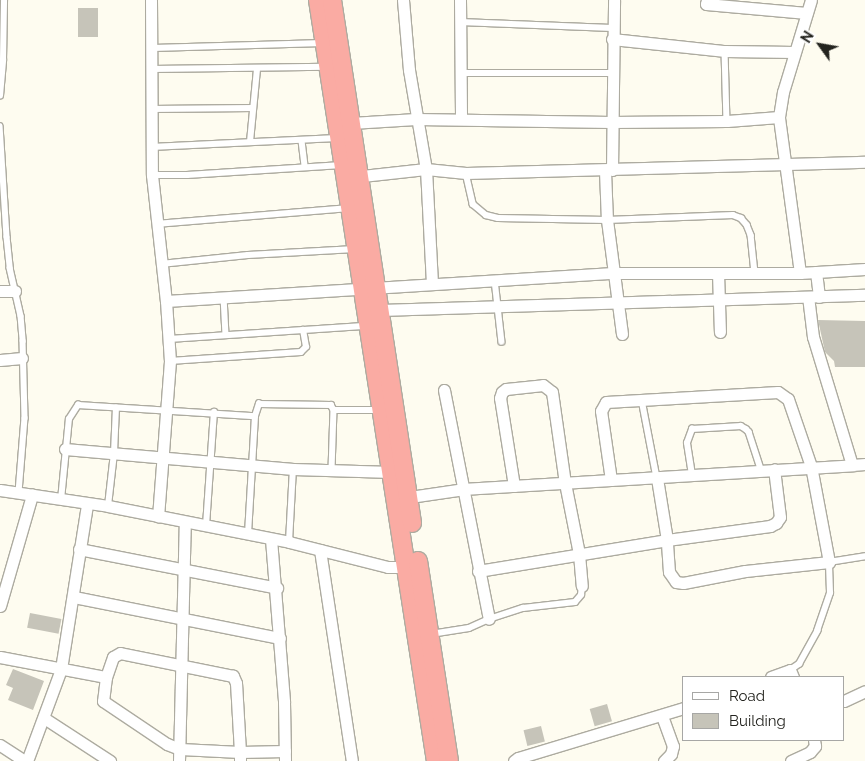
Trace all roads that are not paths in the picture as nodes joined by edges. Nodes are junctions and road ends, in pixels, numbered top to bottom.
1 (4, 0) edge
2 (151, 0) edge
3 (318, 0) edge
4 (332, 0) edge
5 (403, 0) edge
6 (460, 0) edge
7 (614, 0) edge
8 (707, 0) edge
9 (811, 0) edge
10 (807, 13) junction
11 (460, 22) junction
12 (612, 34) junction
13 (325, 43) junction
14 (153, 48) junction
15 (724, 51) junction
16 (794, 52) junction
17 (329, 67) junction
18 (152, 69) junction
19 (257, 69) junction
20 (460, 73) junction
21 (611, 73) junction
22 (0, 96) edge
23 (253, 108) junction
24 (151, 109) junction
25 (779, 117) junction
26 (416, 119) junction
27 (462, 119) junction
28 (727, 121) junction
29 (611, 122) junction
30 (351, 124) junction
31 (0, 126) edge
32 (340, 138) junction
33 (302, 141) junction
34 (250, 142) junction
35 (152, 147) junction
36 (865, 162) edge
37 (785, 166) junction
38 (304, 167) junction
39 (426, 169) junction
40 (609, 170) junction
41 (350, 173) junction
42 (466, 173) junction
43 (152, 175) junction
44 (351, 208) junction
45 (607, 220) junction
46 (156, 224) junction
47 (357, 249) junction
48 (161, 264) junction
49 (865, 269) edge
50 (816, 272) junction
51 (614, 273) junction
52 (718, 273) junction
53 (800, 273) junction
54 (755, 274) junction
55 (495, 280) junction
56 (432, 284) junction
57 (370, 287) junction
58 (0, 291) edge
59 (14, 291) junction
60 (865, 295) edge
61 (224, 297) junction
62 (814, 297) junction
63 (719, 300) junction
64 (166, 301) junction
65 (618, 304) junction
66 (498, 306) junction
67 (380, 310) junction
68 (370, 326) junction
69 (303, 330) junction
70 (720, 332) dead end
71 (226, 333) junction
72 (622, 334) dead end
73 (169, 339) junction
74 (502, 342) dead end
75 (22, 358) junction
76 (0, 360) edge
77 (170, 361) junction
78 (444, 390) dead end
79 (642, 400) junction
80 (116, 408) junction
81 (166, 410) junction
82 (334, 410) junction
83 (382, 410) junction
84 (214, 412) junction
85 (255, 416) junction
86 (65, 449) junction
87 (114, 453) junction
88 (162, 456) junction
89 (210, 461) junction
90 (252, 464) junction
91 (865, 464) edge
92 (852, 465) junction
93 (811, 466) junction
94 (293, 468) junction
95 (774, 469) junction
96 (761, 470) junction
97 (332, 471) junction
98 (392, 472) junction
99 (692, 475) junction
100 (657, 478) junction
101 (611, 480) junction
102 (565, 483) junction
103 (514, 486) junction
104 (464, 489) junction
105 (0, 490) edge
106 (19, 493) junction
107 (32, 495) junction
108 (402, 498) junction
109 (61, 500) junction
110 (87, 504) junction
111 (108, 506) junction
112 (158, 517) junction
113 (185, 522) junction
114 (206, 526) junction
115 (248, 534) junction
116 (272, 539) junction
117 (667, 540) junction
118 (289, 542) junction
119 (79, 549) junction
120 (320, 550) junction
121 (579, 554) junction
122 (865, 556) edge
123 (829, 562) junction
124 (412, 568) junction
125 (183, 569) junction
126 (478, 571) junction
127 (582, 586) joint
128 (277, 588) junction
129 (74, 597) junction
130 (0, 606) edge
131 (183, 618) junction
132 (488, 619) junction
133 (429, 634) junction
134 (280, 638) junction
135 (0, 657) edge
136 (183, 666) junction
137 (61, 669) junction
138 (792, 674) edge
139 (778, 676) edge
140 (106, 677) junction
141 (865, 691) edge
142 (845, 701) edge
143 (682, 709) edge
144 (662, 716) junction
145 (44, 718) junction
146 (814, 741) edge
147 (0, 745) edge
148 (180, 748) junction
149 (285, 756) edge
150 (240, 757) edge
151 (26, 761) edge
152 (110, 761) edge
153 (180, 761) edge
154 (352, 761) edge
155 (436, 761) edge
156 (448, 761) edge
157 (514, 761) edge
158 (664, 761) edge
159 (791, 761) edge

1 - 22 lane
2 - 14 street
3 - 13 highway
4 - 30 highway
5 - 26 street
6 - 11 street
7 - 12 street
8 - 10 street
9 - 10 street
10 - 16 street
11 - 12 lane
11 - 20 street
12 - 15 street
12 - 21 street
13 - 14 lane
13 - 17 highway
14 - 18 street
15 - 16 street
15 - 28 lane
16 - 25 street
17 - 19 lane
17 - 32 highway
18 - 19 lane
18 - 24 street
19 - 23 lane
20 - 21 lane
20 - 27 street
21 - 29 street
23 - 24 lane
23 - 34 lane
24 - 35 street
25 - 28 street
25 - 37 street
26 - 27 street
26 - 30 street
26 - 39 street
27 - 29 street
28 - 29 street
29 - 40 street
30 - 41 highway
31 - 59 lane
32 - 33 lane
32 - 41 highway
33 - 34 lane
33 - 38 lane
34 - 35 lane
35 - 43 street
36 - 37 street
37 - 40 street
37 - 53 street
38 - 41 lane
38 - 43 lane
39 - 41 street
39 - 42 street
39 - 56 street
40 - 42 street
40 - 45 street
41 - 44 highway
41 - 57 highway
42 - 45 lane
43 - 46 street
44 - 46 lane
44 - 47 highway
45 - 51 street
45 - 54 lane
46 - 48 street
47 - 48 lane
47 - 57 highway
48 - 64 street
49 - 50 street
50 - 53 street
50 - 62 street
51 - 52 street
51 - 55 street
51 - 65 street
52 - 54 street
52 - 63 street
53 - 54 street
55 - 56 street
55 - 66 lane
56 - 57 street
57 - 61 street
57 - 67 highway
57 - 68 highway
58 - 59 street
59 - 75 lane
60 - 62 street
61 - 64 street
61 - 71 lane
62 - 63 street
62 - 92 street
63 - 65 street
63 - 70 street
64 - 73 street
65 - 66 street
65 - 72 street
66 - 67 street
66 - 74 lane
67 - 108 highway
68 - 69 lane
68 - 83 highway
69 - 71 lane
69 - 77 lane
71 - 73 lane
73 - 77 street
75 - 76 street
75 - 106 lane
77 - 81 street
78 - 104 street
79 - 93 street
79 - 100 lane
79 - 101 street
80 - 81 lane
80 - 86 lane
80 - 87 lane
81 - 84 lane
81 - 88 street
82 - 83 lane
82 - 85 lane
82 - 97 lane
83 - 98 highway
84 - 85 lane
84 - 89 lane
85 - 90 lane
86 - 87 street
86 - 109 lane
87 - 88 street
87 - 111 lane
88 - 89 street
88 - 112 street
89 - 90 street
89 - 114 lane
90 - 94 street
90 - 115 lane
91 - 92 street
92 - 93 street
93 - 95 street
93 - 123 street
94 - 97 street
94 - 118 lane
95 - 96 street
95 - 117 street
96 - 99 street
96 - 99 lane
97 - 98 street
98 - 108 highway
99 - 100 street
100 - 101 street
100 - 117 street
101 - 102 street
102 - 103 street
102 - 103 street
102 - 121 street
103 - 104 street
104 - 108 street
104 - 126 street
105 - 106 street
106 - 107 street
107 - 109 street
107 - 130 street
108 - 124 highway
109 - 110 street
110 - 111 street
110 - 119 street
111 - 112 street
112 - 113 street
113 - 114 street
113 - 125 street
114 - 115 street
115 - 116 street
116 - 118 street
116 - 128 street
117 - 121 street
117 - 123 street
118 - 120 street
119 - 125 street
119 - 129 street
120 - 124 street
120 - 154 street
121 - 126 street
121 - 127 street
122 - 123 lane
123 - 138 lane
124 - 133 highway
124 - 155 highway
125 - 128 street
125 - 131 street
126 - 132 street
127 - 132 lane
128 - 134 street
129 - 131 street
129 - 137 street
131 - 134 street
131 - 136 street
132 - 133 lane
133 - 156 highway
134 - 149 street
135 - 137 street
136 - 140 street
136 - 148 street
136 - 150 street
137 - 140 street
137 - 145 street
138 - 139 street
140 - 148 street
141 - 142 street
143 - 144 street
144 - 157 street
144 - 158 street
145 - 151 street
145 - 152 street
146 - 159 street
147 - 151 street
148 - 150 street
148 - 153 street
149 - 150 street

